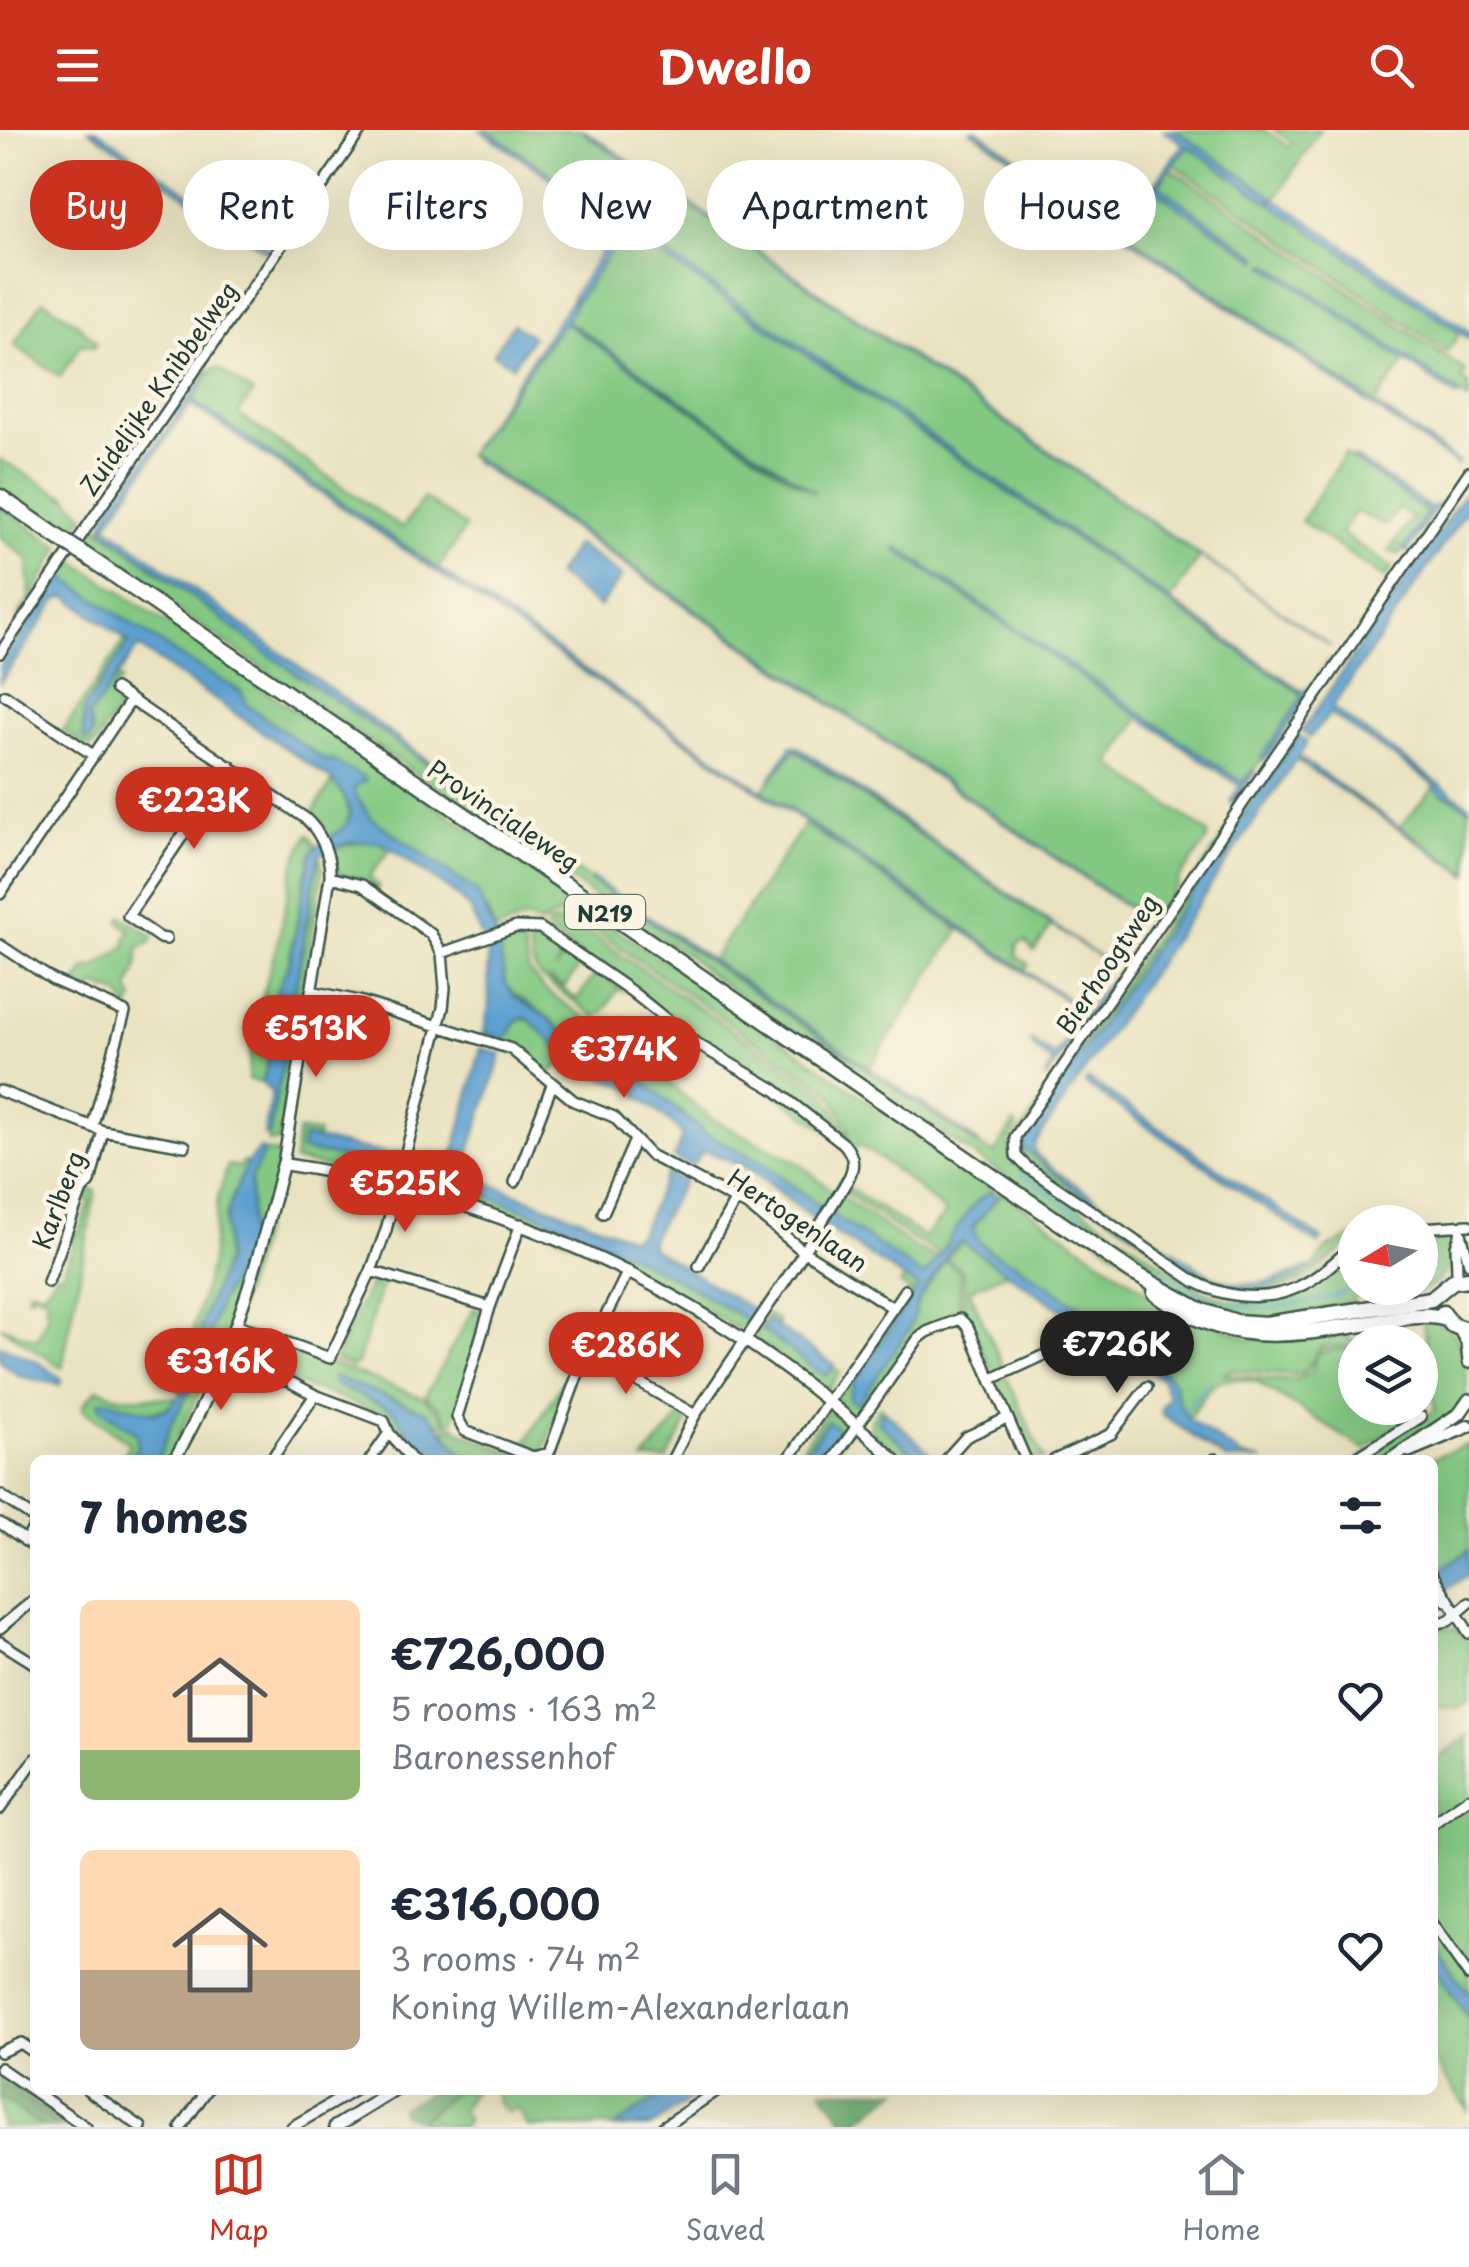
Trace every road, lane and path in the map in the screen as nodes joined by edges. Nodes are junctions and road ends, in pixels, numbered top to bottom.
1 (361, 130) edge
2 (1469, 472) edge
3 (0, 497) edge
4 (0, 653) edge
5 (115, 689) dead end
6 (5, 695) dead end
7 (131, 700) junction
8 (92, 755) junction
9 (230, 766) junction
10 (330, 877) junction
11 (0, 894) edge
12 (166, 938) dead end
13 (0, 945) edge
14 (442, 953) junction
15 (310, 991) junction
16 (438, 1028) junction
17 (552, 1085) junction
18 (0, 1092) edge
19 (92, 1127) junction
20 (103, 1131) junction
21 (634, 1140) junction
22 (186, 1146) dead end
23 (283, 1164) junction
24 (516, 1182) dead end
25 (398, 1186) junction
26 (736, 1199) junction
27 (603, 1213) dead end
28 (520, 1224) junction
29 (1463, 1228) edge
30 (804, 1251) junction
31 (1338, 1260) edge
32 (699, 1266) dead end
33 (628, 1271) junction
34 (372, 1272) junction
35 (1464, 1273) edge
36 (48, 1282) dead end
37 (1442, 1288) junction
38 (906, 1290) dead end
39 (490, 1307) junction
40 (893, 1308) junction
41 (1398, 1312) junction
42 (1444, 1314) junction
43 (238, 1325) junction
44 (1466, 1329) edge
45 (1065, 1331) dead end
46 (746, 1339) junction
47 (586, 1352) junction
48 (225, 1356) junction
49 (1469, 1362) edge
50 (992, 1379) junction
51 (1147, 1386) dead end
52 (314, 1395) junction
53 (1469, 1400) edge
54 (829, 1401) junction
55 (695, 1414) junction
56 (1007, 1418) junction
57 (858, 1425) junction
58 (1408, 1425) edge
59 (1469, 1426) edge
60 (388, 1433) junction
61 (176, 1455) edge
62 (274, 1455) edge
63 (373, 1455) edge
64 (408, 1455) edge
65 (528, 1455) edge
66 (541, 1455) edge
67 (674, 1455) edge
68 (791, 1455) edge
69 (837, 1455) edge
70 (891, 1455) edge
71 (950, 1455) edge
72 (1024, 1455) edge
73 (1065, 1455) edge
74 (1360, 1455) edge
75 (1398, 1455) edge
76 (1400, 1455) edge
77 (0, 1495) edge
78 (30, 1519) edge
79 (0, 1523) edge
80 (30, 1544) edge
81 (1441, 1594) edge
82 (30, 1603) edge
83 (1469, 1603) edge
84 (1457, 1616) junction
85 (1438, 1622) edge
86 (0, 1628) edge
87 (1469, 1633) edge
88 (0, 1642) edge
89 (30, 1661) edge
90 (30, 1766) edge
91 (1469, 1798) edge
92 (0, 1809) edge
93 (1438, 1820) edge
94 (1438, 1932) edge
95 (1469, 1976) edge
96 (30, 2049) edge
97 (0, 2052) edge
98 (0, 2068) edge
99 (30, 2089) edge
100 (39, 2095) edge
101 (95, 2095) edge
102 (203, 2095) edge
103 (346, 2095) edge
104 (388, 2095) edge
105 (710, 2095) edge
106 (86, 2127) edge
107 (141, 2127) edge
108 (180, 2127) edge
109 (292, 2127) edge
110 (336, 2127) edge
111 (662, 2127) edge

1 - 4 street, Zuidelijke Knibbelweg
2 - 31 street, Bierhoogtweg
3 - 41 main road, Provincialeweg / N219, bridge
5 - 7 street
6 - 8 street
7 - 8 street
7 - 9 street
8 - 11 street
9 - 10 street
9 - 12 street
10 - 14 street
10 - 15 street
13 - 19 street
14 - 16 street
14 - 30 street
15 - 16 street, Hertogenlaan
15 - 23 street
16 - 17 street, Hertogenlaan
16 - 25 street
17 - 21 street, Hertogenlaan
17 - 24 street
18 - 19 street
19 - 20 street
20 - 22 street
20 - 36 street, Karlberg
21 - 26 street, Hertogenlaan
21 - 27 street
23 - 25 street
23 - 43 street
25 - 28 street
25 - 34 street
26 - 30 street, Hertogenlaan
26 - 32 street
28 - 33 street
28 - 39 street
29 - 35 street
30 - 40 street, Hertogenlaan
30 - 46 street
33 - 46 street
33 - 47 street
34 - 39 street
34 - 43 street
35 - 37 main road, N219
37 - 41 main road, Provincialeweg / N219
37 - 42 main road
38 - 40 street
39 - 65 street
40 - 54 street
41 - 42 main road, Provincialeweg / N219
42 - 44 main road
43 - 48 street
44 - 49 main road
45 - 50 street
46 - 54 street
46 - 55 street
47 - 55 street
47 - 66 street
48 - 52 street
48 - 61 street
50 - 56 street
50 - 57 street
51 - 73 street
52 - 60 street
52 - 62 street
53 - 75 main road
54 - 57 street
54 - 68 street
55 - 67 street
56 - 71 street
56 - 72 street
57 - 69 street
57 - 70 street
58 - 74 street
59 - 76 main road
60 - 63 street
60 - 64 street
77 - 78 street
79 - 80 street
81 - 84 street
82 - 86 street
83 - 84 street
84 - 85 street
84 - 87 street
88 - 89 street
90 - 92 street
91 - 93 street
94 - 95 street
96 - 97 street
98 - 99 street
100 - 106 street
101 - 107 street
102 - 108 street
103 - 109 street
104 - 110 main road
105 - 111 street

